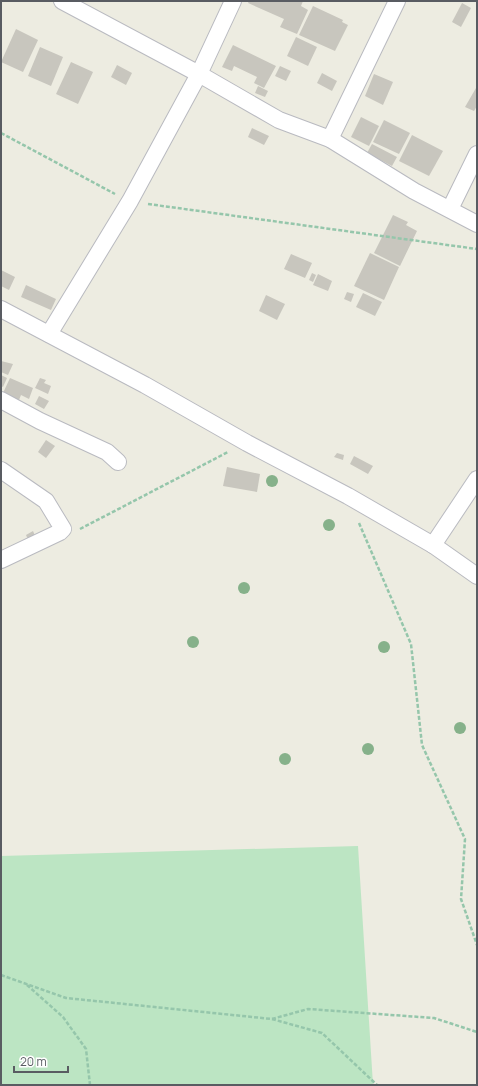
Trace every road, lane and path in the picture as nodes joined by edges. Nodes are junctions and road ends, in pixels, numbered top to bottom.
1 (233, 1) edge
2 (397, 1) edge
3 (67, 2) edge
4 (199, 74) junction
5 (1, 133) edge
6 (330, 139) junction
7 (477, 154) edge
8 (130, 201) junction
9 (450, 209) junction
10 (477, 224) edge
11 (477, 249) edge
12 (1, 309) edge
13 (49, 334) junction
14 (1, 400) edge
15 (247, 443) junction
16 (118, 462) dead end
17 (1, 470) edge
18 (477, 479) edge
19 (359, 522) dead end
20 (76, 532) dead end
21 (433, 545) junction
22 (1, 560) edge
23 (477, 576) edge
24 (477, 945) edge
25 (1, 975) edge
26 (26, 984) junction
27 (272, 1019) junction
28 (477, 1032) edge
29 (90, 1085) edge
30 (377, 1085) edge

1 - 4 street
2 - 6 street
3 - 4 street
4 - 6 street
4 - 8 street
5 - 8 path
6 - 9 street
7 - 9 street
8 - 11 path
8 - 13 street
9 - 10 street
12 - 13 street
13 - 15 street
14 - 16 street
15 - 20 path
15 - 21 street
17 - 22 street
18 - 21 street
19 - 24 path
21 - 23 street
25 - 26 path
26 - 27 path
26 - 29 path
27 - 28 path
27 - 30 path

